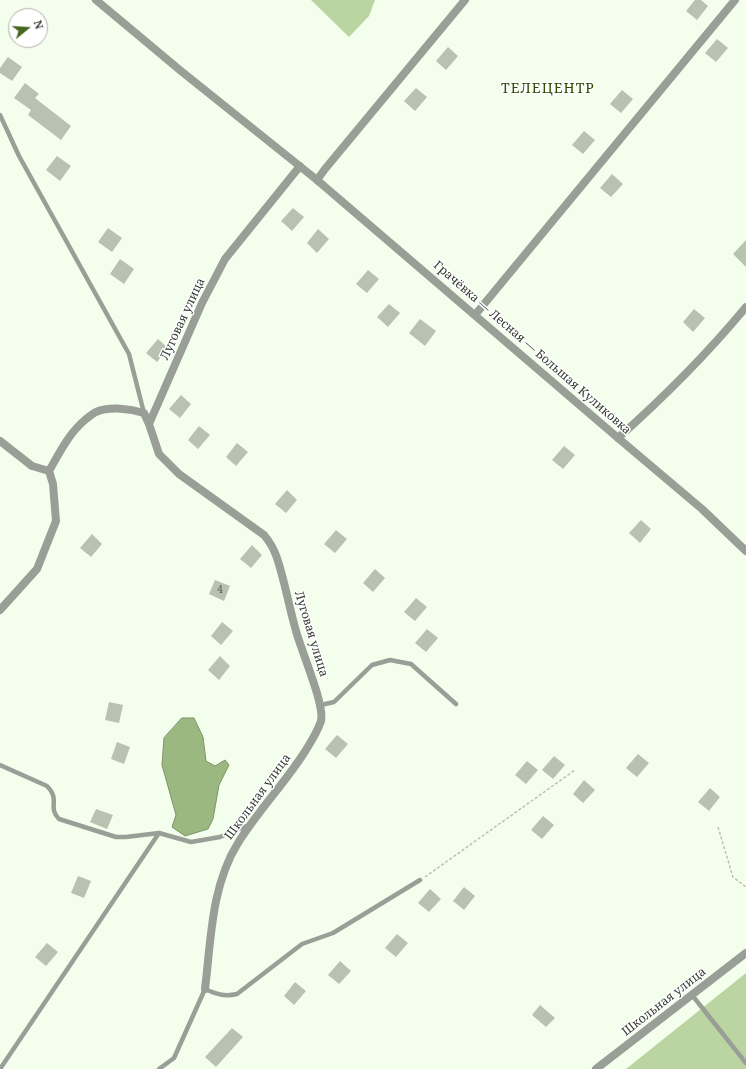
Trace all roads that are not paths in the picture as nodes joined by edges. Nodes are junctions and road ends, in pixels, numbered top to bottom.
1 (96, 0) edge
2 (465, 0) edge
3 (735, 0) edge
4 (0, 115) edge
5 (300, 166) junction
6 (317, 180) junction
7 (746, 307) edge
8 (475, 315) junction
9 (144, 413) junction
10 (149, 424) junction
11 (618, 438) junction
12 (0, 441) edge
13 (49, 471) junction
14 (746, 551) edge
15 (1, 607) edge
16 (456, 704) dead end
17 (321, 705) junction
18 (0, 765) edge
19 (250, 825) junction
20 (159, 833) junction
21 (420, 880) road end
22 (746, 953) edge
23 (205, 989) junction
24 (692, 994) junction
25 (746, 1063) edge
26 (0, 1069) edge
27 (159, 1069) edge
28 (596, 1069) edge

1 - 5 street
2 - 6 street
3 - 8 street
4 - 9 lane
5 - 6 street, Грачёвка — Лесная — Большая Куликовка
5 - 10 street, Луговая улица
6 - 8 street, Грачёвка — Лесная — Большая Куликовка
7 - 11 street
8 - 11 street, Грачёвка — Лесная — Большая Куликовка
9 - 10 street
9 - 13 street
10 - 17 street, Луговая улица
11 - 14 street, Грачёвка — Лесная — Большая Куликовка
12 - 13 street
13 - 15 street
16 - 17 lane
17 - 19 street, Школьная улица
18 - 20 lane
19 - 20 lane
19 - 23 street, Школьная улица
20 - 26 lane
21 - 23 lane
22 - 24 street, Школьная улица
23 - 27 lane
24 - 25 lane
24 - 28 street, Школьная улица

